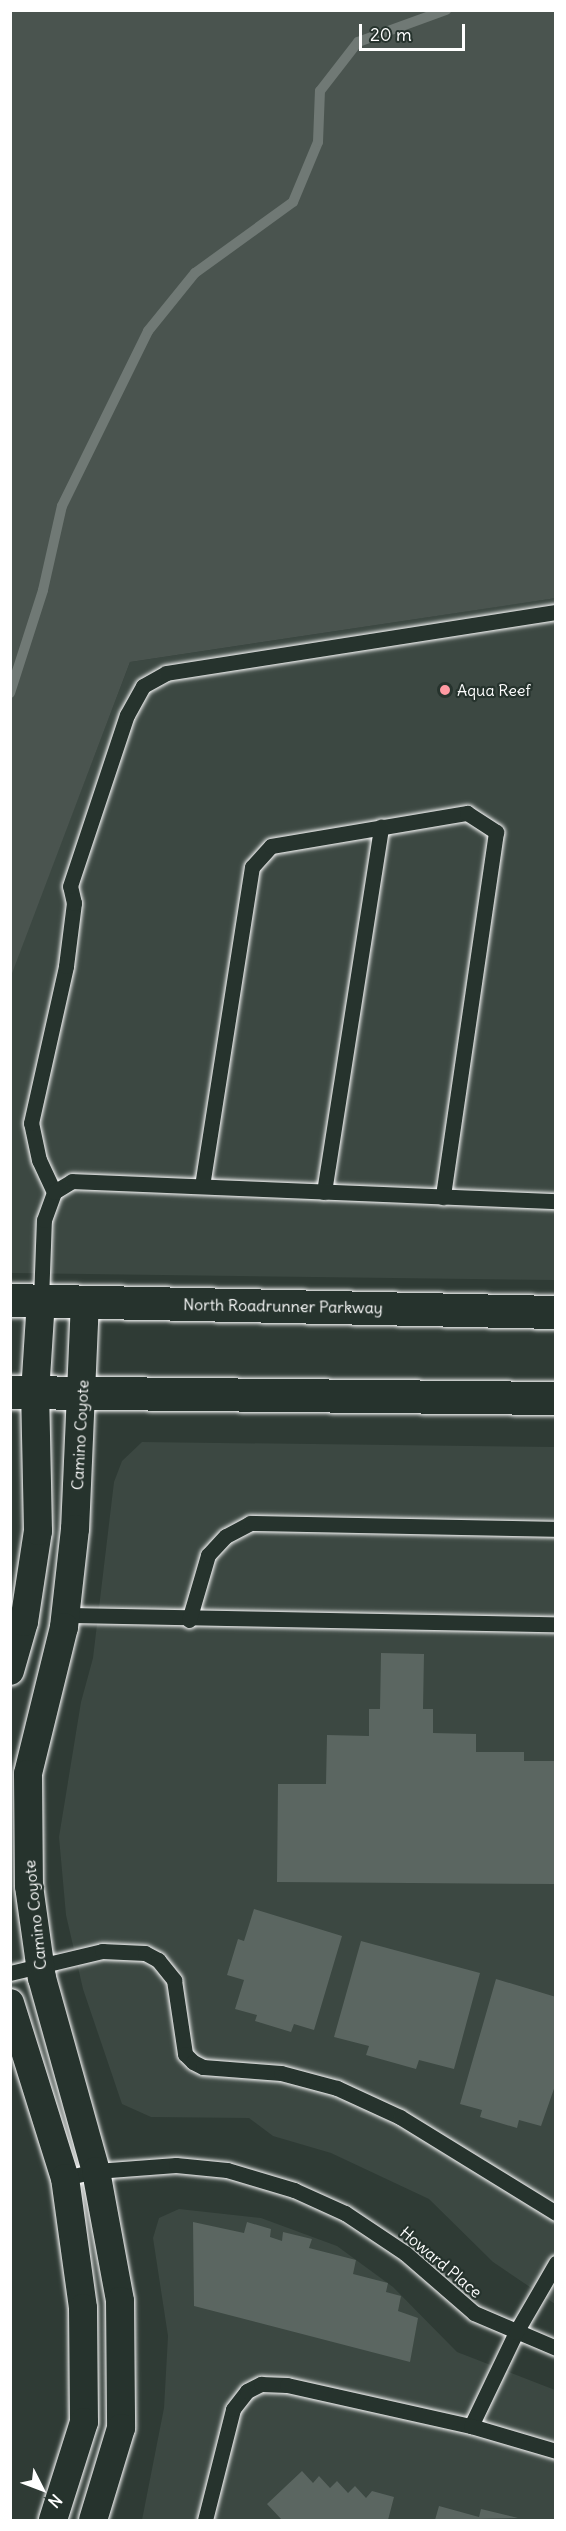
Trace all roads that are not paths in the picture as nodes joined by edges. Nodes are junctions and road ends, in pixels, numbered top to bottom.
1 (555, 612) edge
2 (381, 826) junction
3 (202, 1186) junction
4 (324, 1191) junction
5 (54, 1192) junction
6 (443, 1197) junction
7 (555, 1201) edge
8 (26, 1300) edge
9 (85, 1301) junction
10 (555, 1312) edge
11 (23, 1393) edge
12 (83, 1394) junction
13 (555, 1398) edge
14 (555, 1529) edge
15 (65, 1615) junction
16 (189, 1620) junction
17 (555, 1624) edge
18 (10, 1671) edge
19 (40, 1965) junction
20 (10, 1973) edge
21 (10, 2003) edge
22 (96, 2171) junction
23 (65, 2178) junction
24 (555, 2213) edge
25 (555, 2263) edge
26 (516, 2332) junction
27 (555, 2348) edge
28 (471, 2426) junction
29 (555, 2451) edge
30 (53, 2520) edge
31 (93, 2520) edge
32 (206, 2520) edge

1 - 5 lane
2 - 3 lane
2 - 4 lane
2 - 6 lane
3 - 4 lane
3 - 5 lane
4 - 6 lane
5 - 8 lane
6 - 7 lane
8 - 9 main road, North Roadrunner Parkway
8 - 11 street
9 - 10 main road, North Roadrunner Parkway
9 - 12 street, Camino Coyote
11 - 12 main road
11 - 18 street
12 - 13 main road
12 - 15 street, Camino Coyote
14 - 16 lane
15 - 16 lane
15 - 19 street, Camino Coyote
16 - 17 lane
19 - 20 lane
19 - 22 street, Camino Coyote
19 - 24 lane
21 - 23 street
22 - 23 lane, Howard Place
22 - 26 lane, Howard Place
22 - 31 street, Camino Coyote
23 - 30 street
25 - 26 lane
26 - 27 lane, Howard Place
26 - 28 lane
28 - 29 lane
28 - 32 lane

